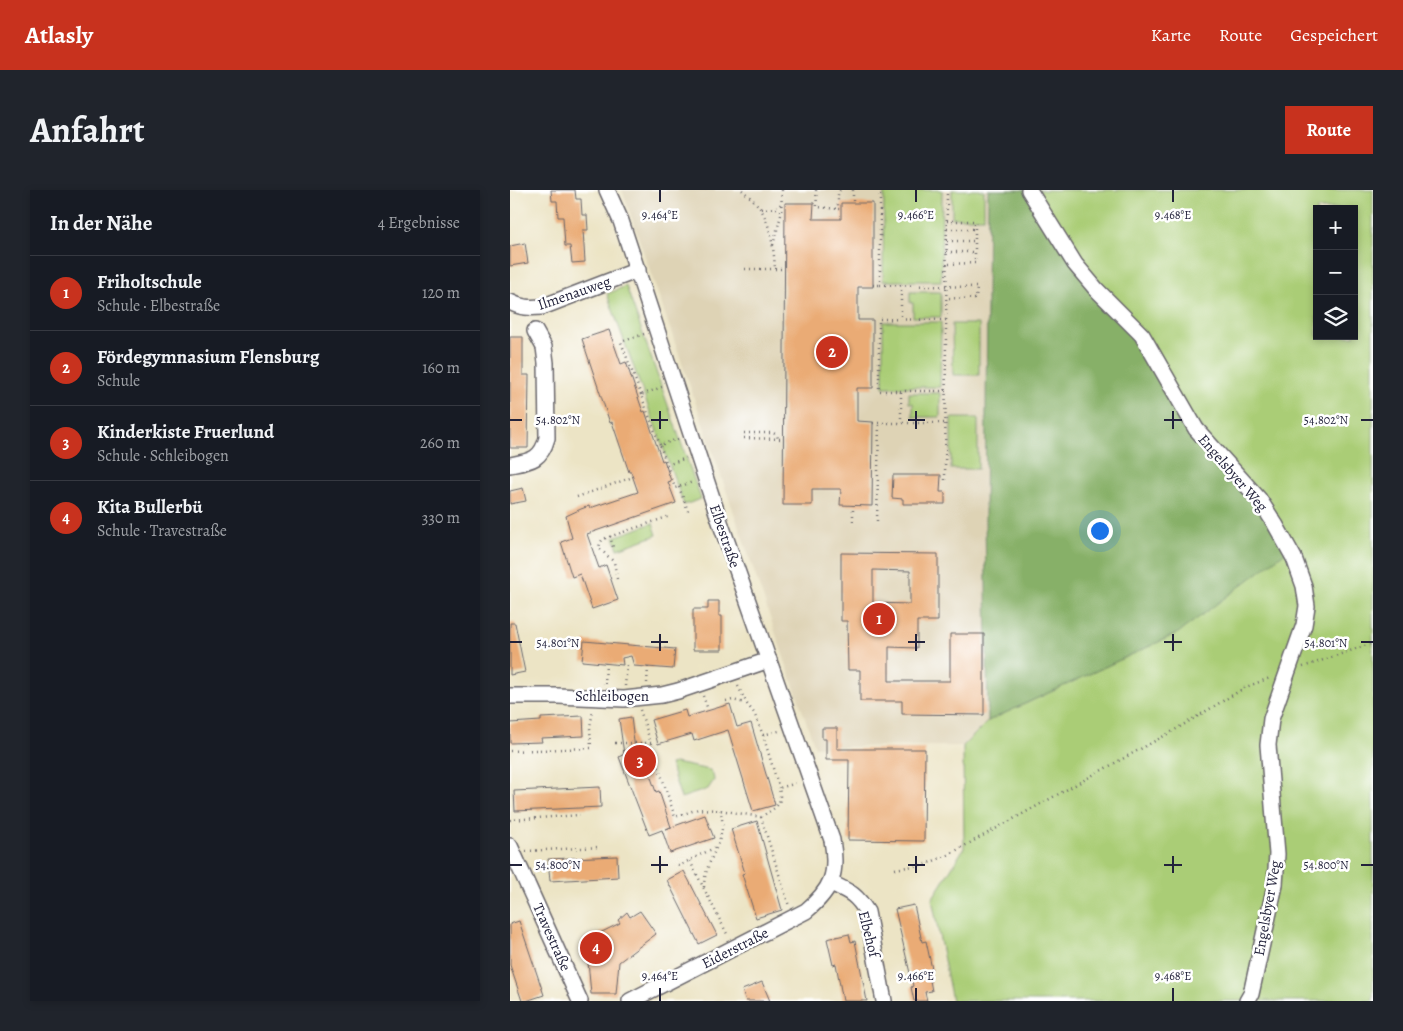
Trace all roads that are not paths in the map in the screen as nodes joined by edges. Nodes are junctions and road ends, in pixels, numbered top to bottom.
1 (607, 190) edge
2 (1030, 190) edge
3 (638, 270) junction
4 (510, 302) edge
5 (535, 330) dead end
6 (510, 465) edge
7 (769, 660) junction
8 (510, 696) edge
9 (512, 850) edge
10 (831, 883) junction
11 (580, 1001) edge
12 (630, 1001) edge
13 (884, 1001) edge
14 (1247, 1001) edge

1 - 3 street, Elbestraße
2 - 14 street, Engelsbyer Weg
3 - 4 street, Ilmenauweg
3 - 7 street, Elbestraße
5 - 6 street
7 - 8 street, Schleibogen
7 - 10 street, Elbestraße
9 - 11 street, Travestraße
10 - 12 street, Eiderstraße
10 - 13 street, Elbehof

